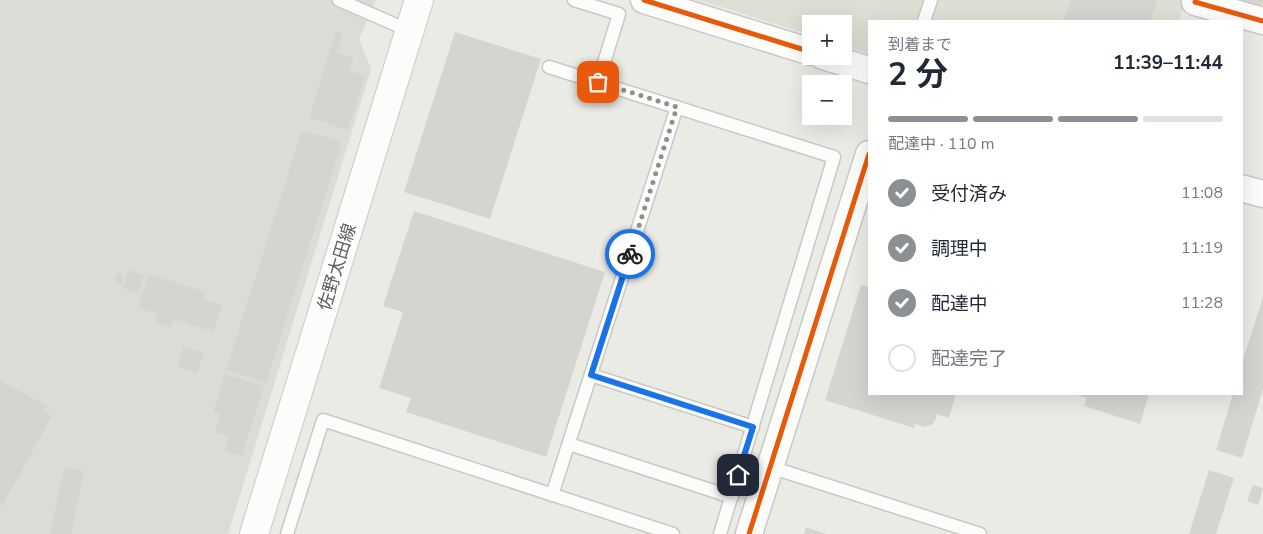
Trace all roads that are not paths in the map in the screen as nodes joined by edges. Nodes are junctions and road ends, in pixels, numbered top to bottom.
1 (339, 0) edge
2 (419, 0) edge
3 (644, 0) edge
4 (931, 0) edge
5 (577, 1) edge
6 (1193, 8) edge
7 (924, 20) edge
8 (1263, 21) edge
9 (410, 31) junction
10 (802, 49) edge
11 (852, 65) edge
12 (549, 67) dead end
13 (868, 70) edge
14 (598, 82) junction
15 (677, 107) junction
16 (868, 157) edge
17 (1243, 189) edge
18 (1263, 194) edge
19 (591, 375) junction
20 (753, 427) junction
21 (568, 444) junction
22 (770, 467) junction
23 (552, 495) junction
24 (732, 497) junction
25 (254, 534) edge
26 (287, 534) edge
27 (673, 534) edge
28 (720, 534) edge
29 (749, 534) edge
30 (980, 534) edge

1 - 9 lane
2 - 9 main road, 佐野太田線
3 - 10 street
4 - 7 lane
5 - 14 lane
6 - 8 street
9 - 25 main road, 佐野太田線
11 - 13 street
12 - 14 lane
14 - 15 lane
15 - 19 lane
15 - 20 lane
16 - 22 street
17 - 18 street
19 - 20 lane
19 - 21 lane
20 - 24 lane
21 - 23 lane
21 - 24 lane
22 - 29 street
22 - 30 lane
23 - 26 lane
23 - 27 lane
24 - 28 lane

